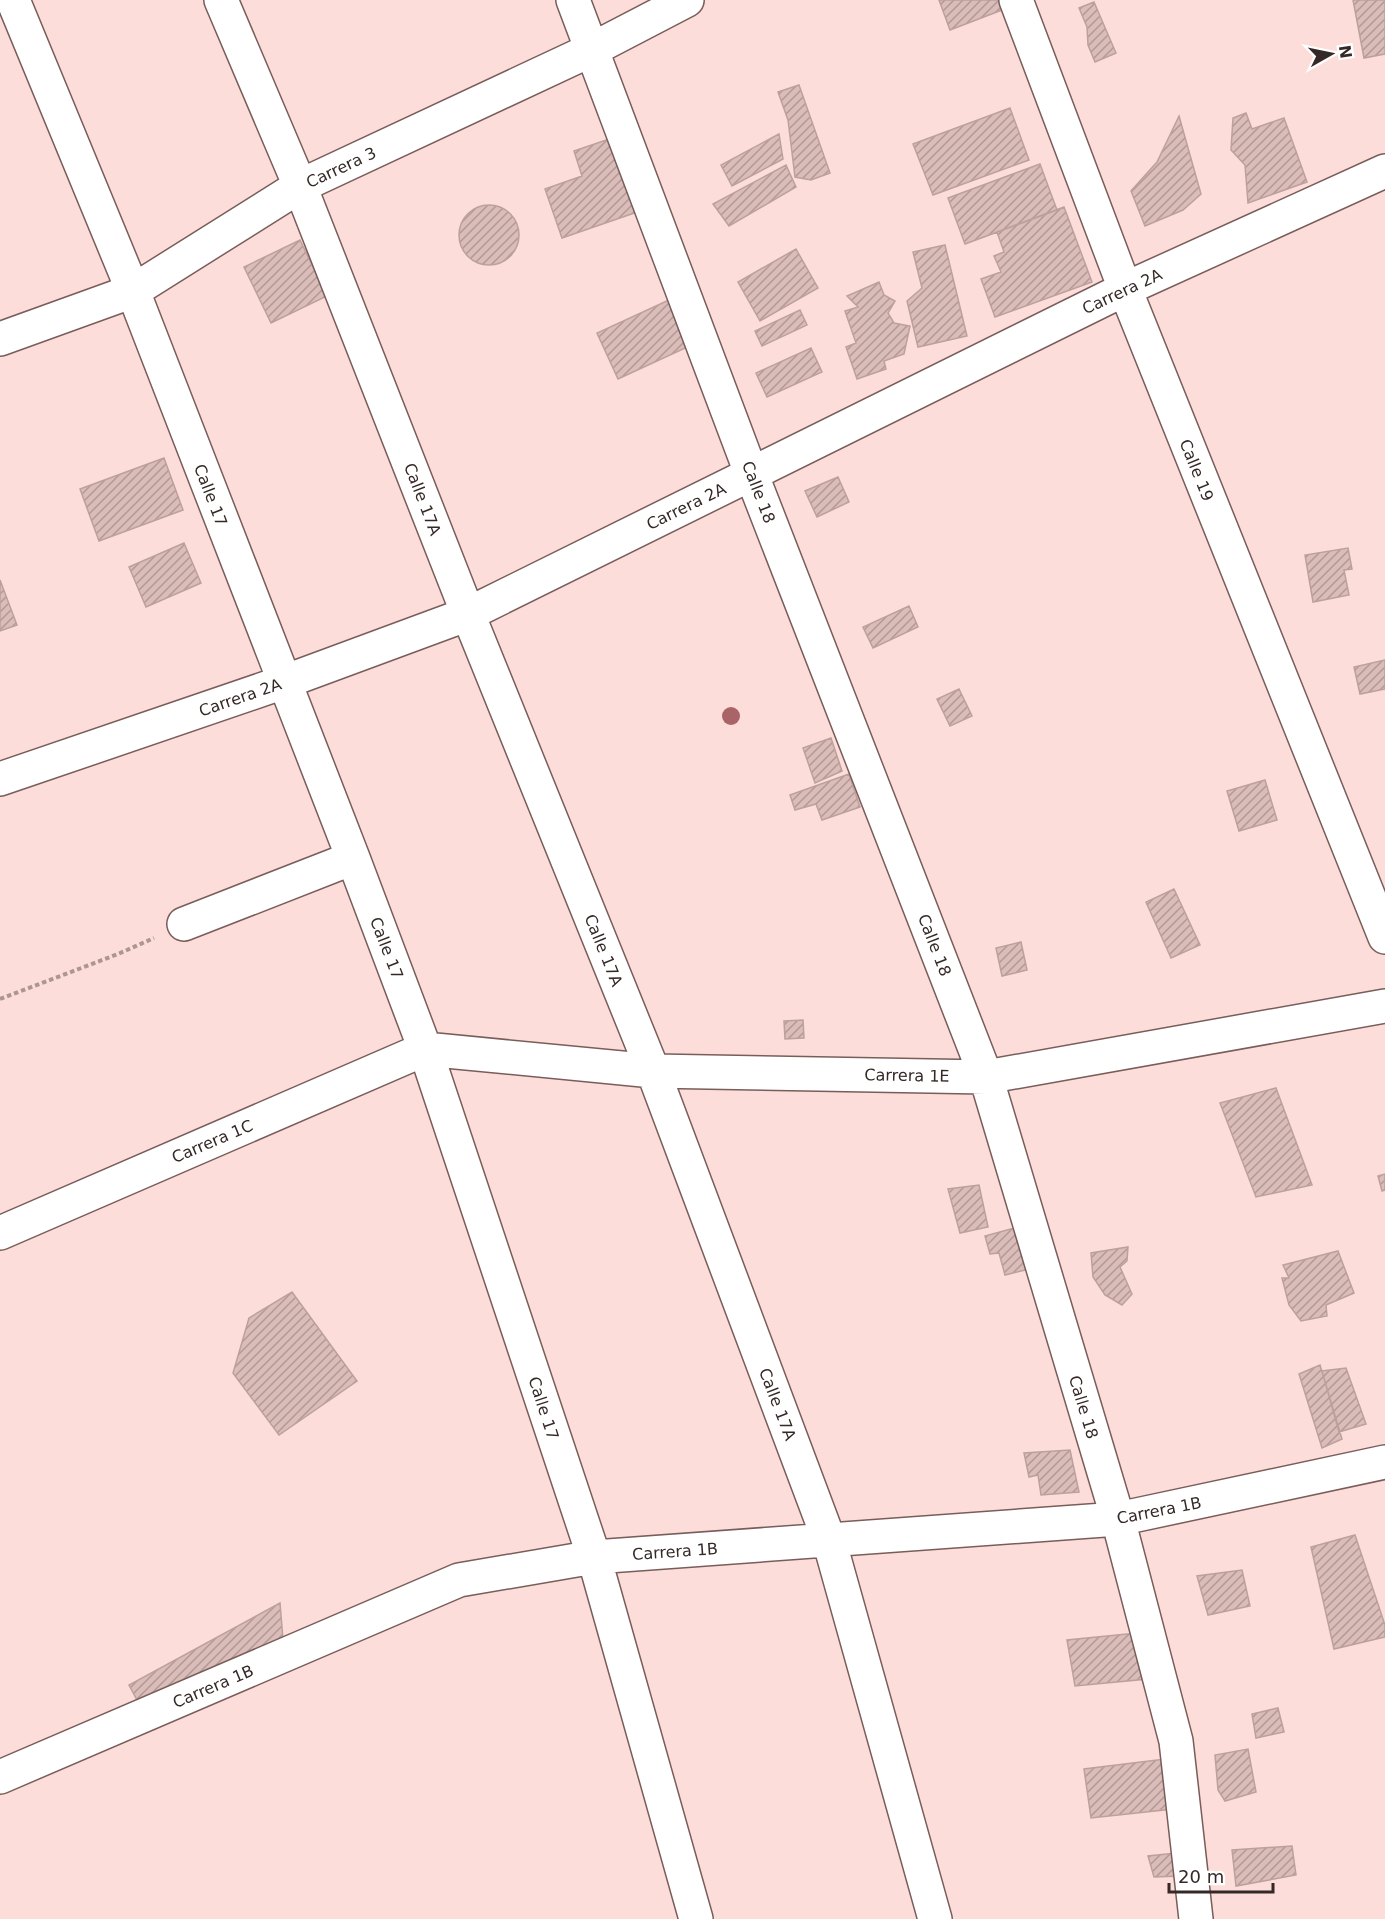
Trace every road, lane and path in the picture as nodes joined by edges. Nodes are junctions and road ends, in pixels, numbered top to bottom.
1 (13, 0) edge
2 (221, 0) edge
3 (573, 0) edge
4 (687, 0) edge
5 (1016, 0) edge
6 (591, 50) junction
7 (1385, 171) edge
8 (300, 186) junction
9 (1125, 289) junction
10 (132, 291) junction
11 (0, 339) edge
12 (752, 473) junction
13 (468, 614) junction
14 (284, 682) junction
15 (0, 779) edge
16 (352, 858) junction
17 (184, 924) joint
18 (1385, 937) edge
19 (0, 999) edge
20 (1385, 1006) edge
21 (425, 1049) junction
22 (653, 1071) junction
23 (986, 1077) junction
24 (0, 1233) edge
25 (1385, 1462) edge
26 (1118, 1519) junction
27 (829, 1540) junction
28 (594, 1557) junction
29 (0, 1777) edge
30 (696, 1919) edge
31 (934, 1919) edge
32 (1196, 1919) edge

1 - 10 street, Calle 17
2 - 8 street, Calle 17A
3 - 6 street, Calle 18
4 - 6 street, Carrera 3
5 - 9 street, Calle 19
6 - 8 street, Carrera 3
6 - 12 street, Calle 18
7 - 9 street, Carrera 2A
8 - 10 street, Carrera 3
8 - 13 street, Calle 17A
9 - 12 street, Carrera 2A
9 - 18 street, Calle 19
10 - 11 street, Carrera 3
10 - 14 street, Calle 17
12 - 13 street, Carrera 2A
12 - 23 street, Calle 18
13 - 14 street, Carrera 2A
13 - 22 street, Calle 17A
14 - 15 street, Carrera 2A
14 - 16 street, Calle 17
16 - 17 street
16 - 21 street, Calle 17
17 - 19 path
20 - 23 street, Carrera 1E
21 - 22 street, Carrera 1E
21 - 24 street, Carrera 1C
21 - 28 street, Calle 17
22 - 23 street, Carrera 1E
22 - 27 street, Calle 17A
23 - 26 street, Calle 18
25 - 26 street, Carrera 1B
26 - 27 street, Carrera 1B
26 - 32 street, Calle 18
27 - 28 street, Carrera 1B
27 - 31 street, Calle 17A
28 - 29 street, Carrera 1B
28 - 30 street, Calle 17

